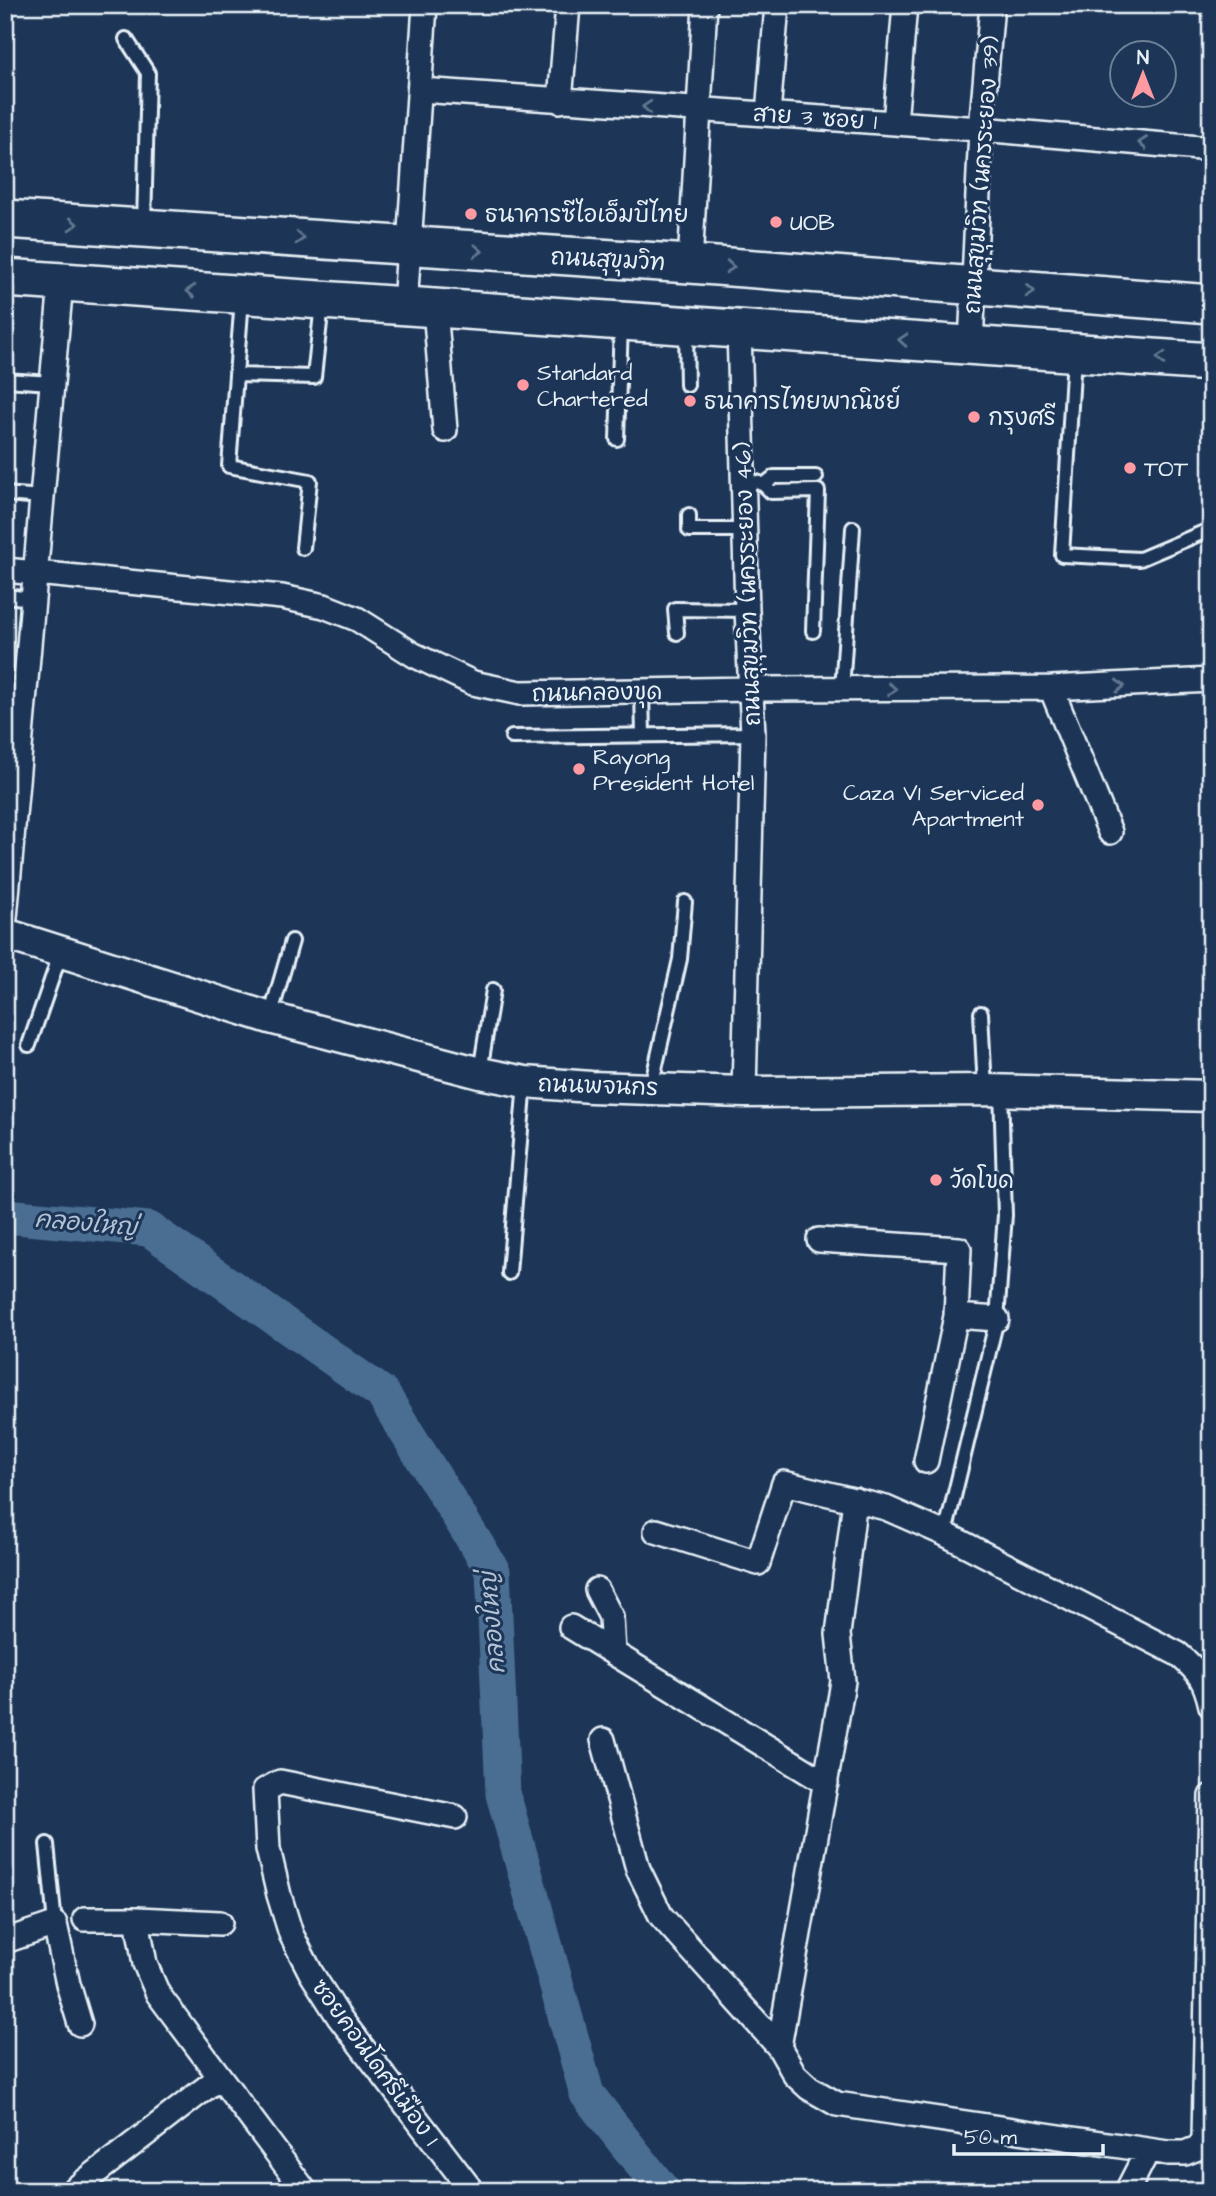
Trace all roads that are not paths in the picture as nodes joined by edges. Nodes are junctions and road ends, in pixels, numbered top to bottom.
1 (425, 5) edge
2 (568, 5) edge
3 (705, 5) edge
4 (777, 5) edge
5 (905, 5) edge
6 (992, 5) edge
7 (126, 39) dead end
8 (420, 90) junction
9 (560, 101) junction
10 (698, 110) junction
11 (768, 114) junction
12 (895, 123) junction
13 (981, 129) junction
14 (1211, 149) edge
15 (5, 219) edge
16 (144, 228) junction
17 (410, 246) junction
18 (690, 264) junction
19 (5, 278) edge
20 (61, 282) junction
21 (972, 287) junction
22 (242, 294) junction
23 (322, 300) junction
24 (1211, 304) edge
25 (420, 307) junction
26 (621, 320) junction
27 (686, 325) junction
28 (739, 329) junction
29 (971, 345) junction
30 (1075, 352) junction
31 (1211, 362) edge
32 (236, 375) junction
33 (5, 380) edge
34 (52, 383) junction
35 (687, 385) dead end
36 (445, 430) dead end
37 (617, 439) dead end
38 (816, 477) dead end
39 (754, 480) junction
40 (5, 494) edge
41 (42, 497) junction
42 (689, 515) dead end
43 (853, 528) dead end
44 (1211, 529) edge
45 (744, 530) junction
46 (303, 548) dead end
47 (5, 570) edge
48 (35, 573) junction
49 (5, 596) edge
50 (33, 599) junction
51 (747, 610) junction
52 (813, 631) dead end
53 (677, 633) dead end
54 (1211, 680) edge
55 (1051, 688) junction
56 (751, 690) junction
57 (842, 690) junction
58 (642, 691) junction
59 (753, 734) junction
60 (643, 735) junction
61 (512, 737) dead end
62 (1110, 832) dead end
63 (685, 902) dead end
64 (5, 918) edge
65 (5, 934) edge
66 (292, 942) dead end
67 (61, 951) junction
68 (493, 990) dead end
69 (981, 1013) dead end
70 (270, 1018) junction
71 (29, 1045) dead end
72 (480, 1073) junction
73 (525, 1082) junction
74 (651, 1087) junction
75 (993, 1090) junction
76 (744, 1091) junction
77 (1211, 1096) edge
78 (819, 1240) dead end
79 (509, 1273) dead end
80 (956, 1316) junction
81 (996, 1319) junction
82 (926, 1461) dead end
83 (855, 1500) junction
84 (656, 1531) dead end
85 (945, 1534) junction
86 (597, 1590) dead end
87 (571, 1627) dead end
88 (613, 1653) junction
89 (1211, 1706) edge
90 (603, 1740) dead end
91 (826, 1783) junction
92 (1211, 1796) edge
93 (455, 1817) dead end
94 (47, 1844) dead end
95 (85, 1919) dead end
96 (136, 1919) junction
97 (220, 1923) dead end
98 (55, 1924) junction
99 (5, 1941) edge
100 (80, 2024) dead end
101 (779, 2047) junction
102 (220, 2077) junction
103 (1148, 2150) junction
104 (302, 2190) edge
105 (72, 2191) edge
106 (472, 2191) edge
107 (1127, 2191) edge

1 - 8 street
2 - 9 street
3 - 10 street
4 - 11 street
5 - 12 street
6 - 13 street, ถนนสุขุมวิท (นครระยอง 39)
7 - 16 lane
8 - 9 street, สาย 3 ซอย 1
8 - 17 street
10 -> 9 street, สาย 3 ซอย 1
10 - 11 street, สาย 3 ซอย 1
10 - 18 street
11 - 12 street, สาย 3 ซอย 1
12 - 13 street, สาย 3 ซอย 1
14 -> 13 street, สาย 3 ซอย 1
13 - 21 street, ถนนสุขุมวิท (นครระยอง 39)
15 -> 16 main road, ถนนสุขุมวิท
16 -> 17 main road, ถนนสุขุมวิท
17 -> 18 main road, ถนนสุขุมวิท
17 - 25 street
18 -> 21 main road, ถนนสุขุมวิท
19 - 20 main road
22 -> 20 main road
20 - 34 street
21 -> 24 main road, ถนนสุขุมวิท
21 - 29 street, ถนนสุขุมวิท (นครระยอง 39)
22 - 23 main road
22 - 32 lane
23 - 25 main road
23 - 32 lane
25 - 26 main road
25 - 36 street
26 - 27 main road
26 - 37 lane
27 - 28 main road
27 - 35 lane
29 -> 28 main road
28 - 39 street, ถนนสุขุมวิท (นครระยอง 46)
29 - 30 main road
31 -> 30 main road
30 - 44 lane
32 - 46 lane
33 - 34 lane
34 - 41 street
38 - 39 lane
39 - 45 street, ถนนสุขุมวิท (นครระยอง 46)
39 - 52 lane
40 - 41 lane
41 - 48 street
42 - 45 lane
43 - 57 lane
45 - 51 street, ถนนสุขุมวิท (นครระยอง 46)
47 - 48 street, ถนนคลองขุด
48 - 50 street
48 - 58 street, ถนนคลองขุด
49 - 50 lane
50 - 64 street
51 - 53 lane
51 - 56 street, ถนนสุขุมวิท (นครระยอง 46)
55 -> 54 street, ถนนคลองขุด
57 -> 55 street, ถนนคลองขุด
55 - 62 street
56 - 57 street, ถนนคลองขุด
56 - 58 street, ถนนคลองขุด
56 - 59 street, ถนนสุขุมวิท (นครระยอง 46)
58 - 60 lane
59 - 60 lane
59 - 76 street, ถนนสุขุมวิท (นครระยอง 46)
60 - 61 lane
63 - 74 lane
65 - 67 street, ถนนพจนกร
66 - 70 lane
67 - 70 street, ถนนพจนกร
67 - 71 lane
68 - 72 lane
69 - 75 lane
70 - 72 street, ถนนพจนกร
72 - 73 street, ถนนพจนกร
73 - 74 street, ถนนพจนกร
73 - 79 lane
74 - 76 street, ถนนพจนกร
75 - 76 street, ถนนพจนกร
75 - 77 street, ถนนพจนกร
75 - 81 lane
78 - 80 street
80 - 81 street
80 - 82 street
81 - 85 lane
83 - 84 street
83 - 85 street
83 - 91 street
85 - 89 street
86 - 88 street
87 - 88 street
88 - 91 street
90 - 101 street
91 - 101 street
92 - 103 street
93 - 106 street, ซอยคอนโดศรีเมือง 1
94 - 98 lane
95 - 96 street
96 - 97 street
96 - 102 street
98 - 99 street
98 - 100 street
101 - 103 street
102 - 104 street
102 - 105 street
103 - 107 street

